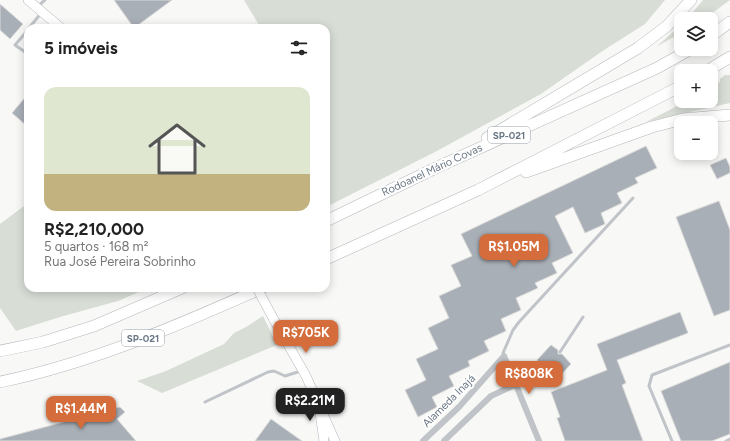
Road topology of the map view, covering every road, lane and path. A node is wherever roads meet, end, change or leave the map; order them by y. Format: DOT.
graph roads {
  1 [pos="28,0"];
  2 [pos="45,0"];
  3 [pos="691,0"];
  4 [pos="39,10"];
  5 [pos="730,22"];
  6 [pos="32,24"];
  7 [pos="53,24"];
  8 [pos="718,31"];
  9 [pos="24,35"];
  10 [pos="24,52"];
  11 [pos="678,56"];
  12 [pos="730,57"];
  13 [pos="718,64"];
  14 [pos="674,90"];
  15 [pos="730,115"];
  16 [pos="442,165"];
  17 [pos="478,190"];
  18 [pos="633,198"];
  19 [pos="330,219"];
  20 [pos="330,257"];
  21 [pos="173,292"];
  22 [pos="253,292"];
  23 [pos="259,292"];
  24 [pos="584,317"];
  25 [pos="730,345"];
  26 [pos="0,351"];
  27 [pos="560,352"];
  28 [pos="504,356"];
  29 [pos="303,370"];
  30 [pos="544,370"];
  31 [pos="0,382"];
  32 [pos="515,385"];
  33 [pos="318,400"];
  34 [pos="205,402"];
  35 [pos="730,439"];
  36 [pos="324,441"];
  37 [pos="335,441"];
  38 [pos="423,441"];
  39 [pos="444,441"];
  40 [pos="539,441"];
  41 [pos="672,441"];
  42 [pos="726,441"];
  1 -- 4 [label="street"];
  2 -- 4 [label="lane"];
  3 -- 16 [label="highway"];
  4 -- 6 [label="lane"];
  4 -- 7 [label="street"];
  5 -- 8 [label="highway"];
  9 -- 10 [label="lane"];
  11 -- 16 [label="highway, Rodoanel Mário Covas / SP-021"];
  12 -- 13 [label="highway"];
  14 -- 17 [label="highway"];
  15 -- 17 [label="highway"];
  16 -- 19 [label="highway, Rodoanel Mário Covas / SP-021"];
  17 -- 20 [label="highway"];
  18 -- 28 [label="lane"];
  21 -- 26 [label="highway, SP-021"];
  22 -- 31 [label="highway, SP-021"];
  23 -- 29 [label="street, bridge"];
  24 -- 27 [label="lane"];
  25 -- 41 [label="lane"];
  28 -- 32 [label="street"];
  28 -- 38 [label="street, Alameda Inajá"];
  29 -- 33 [label="street"];
  29 -- 34 [label="lane"];
  30 -- 32 [label="lane"];
  32 -- 39 [label="street"];
  32 -- 40 [label="street"];
  33 -- 36 [label="street"];
  33 -- 37 [label="street"];
  35 -- 42 [label="lane"];
}
